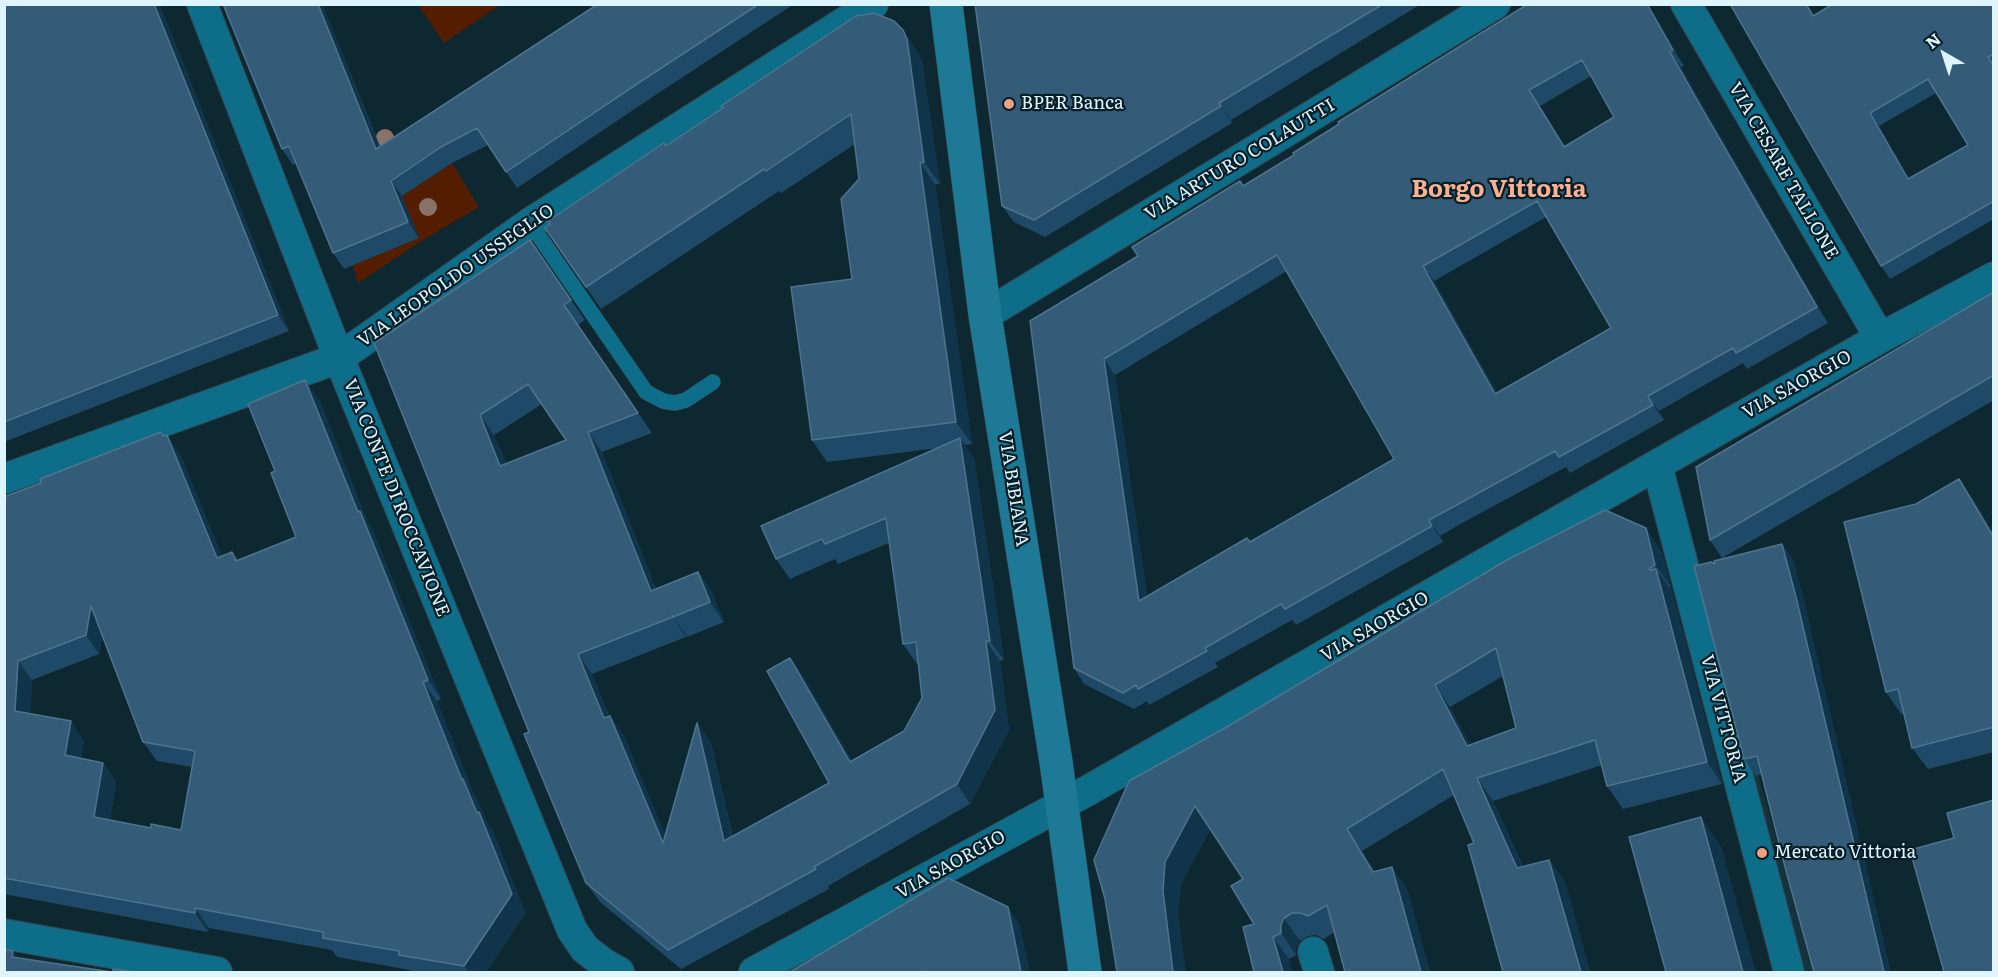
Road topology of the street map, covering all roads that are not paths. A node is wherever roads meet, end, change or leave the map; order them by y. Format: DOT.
graph roads {
  1 [pos="202,4"];
  2 [pos="873,4"];
  3 [pos="946,4"];
  4 [pos="1495,4"];
  5 [pos="1686,4"];
  6 [pos="530,223"];
  7 [pos="1994,277"];
  8 [pos="985,315"];
  9 [pos="1880,338"];
  10 [pos="339,358"];
  11 [pos="713,382"];
  12 [pos="1657,465"];
  13 [pos="4,479"];
  14 [pos="1062,806"];
  15 [pos="4,934"];
  16 [pos="217,972"];
  17 [pos="619,972"];
  18 [pos="754,972"];
  19 [pos="1085,972"];
  20 [pos="1789,972"];
  1 -- 10 [label="street, VIA CONTE DI ROCCAVIONE"];
  2 -- 6 [label="street, VIA LEOPOLDO USSEGLIO"];
  3 -- 8 [label="street, VIA BIBIANA"];
  4 -- 8 [label="street, VIA ARTURO COLAUTTI"];
  5 -- 9 [label="street, VIA CESARE TALLONE"];
  6 -- 10 [label="street, VIA LEOPOLDO USSEGLIO"];
  6 -- 11 [label="lane"];
  7 -- 9 [label="street, VIA SAORGIO"];
  8 -- 14 [label="street, VIA BIBIANA"];
  9 -- 12 [label="street, VIA SAORGIO"];
  10 -- 13 [label="street, VIA LEOPOLDO USSEGLIO"];
  10 -- 17 [label="street, VIA CONTE DI ROCCAVIONE"];
  12 -- 14 [label="street, VIA SAORGIO"];
  12 -- 20 [label="street, VIA VITTORIA"];
  14 -- 18 [label="street, VIA SAORGIO"];
  14 -- 19 [label="street, VIA BIBIANA"];
  15 -- 16 [label="street"];
}
